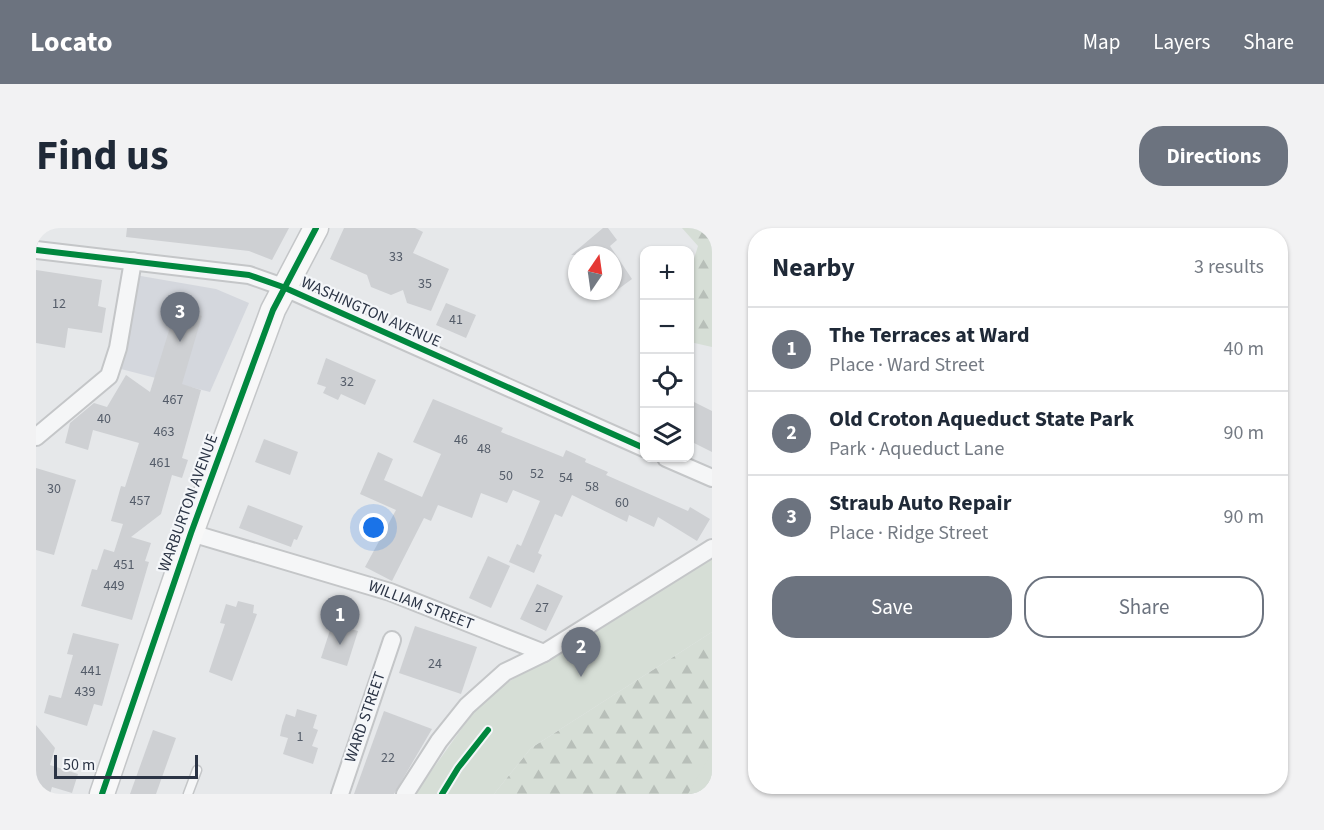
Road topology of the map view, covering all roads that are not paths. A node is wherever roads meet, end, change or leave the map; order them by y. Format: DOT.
graph roads {
  1 [pos="316,228"];
  2 [pos="36,250"];
  3 [pos="133,261"];
  4 [pos="283,287"];
  5 [pos="36,437"];
  6 [pos="640,446"];
  7 [pos="675,462"];
  8 [pos="712,478"];
  9 [pos="191,533"];
  10 [pos="712,548"];
  11 [pos="392,640"];
  12 [pos="544,653"];
  13 [pos="197,770"];
  14 [pos="102,794"];
  15 [pos="188,794"];
  16 [pos="340,794"];
  17 [pos="405,794"];
  1 -- 4 [label="street, WARBURTON AVENUE"];
  2 -- 3 [label="street, WASHINGTON AVENUE"];
  3 -- 4 [label="street, WASHINGTON AVENUE"];
  3 -- 5 [label="street"];
  4 -- 6 [label="street, WASHINGTON AVENUE"];
  4 -- 9 [label="street, WARBURTON AVENUE"];
  7 -- 8 [label="street"];
  9 -- 12 [label="street, WILLIAM STREET"];
  9 -- 14 [label="street, WARBURTON AVENUE"];
  10 -- 12 [label="street"];
  11 -- 16 [label="street, WARD STREET"];
  12 -- 17 [label="street"];
  13 -- 15 [label="lane"];
}
